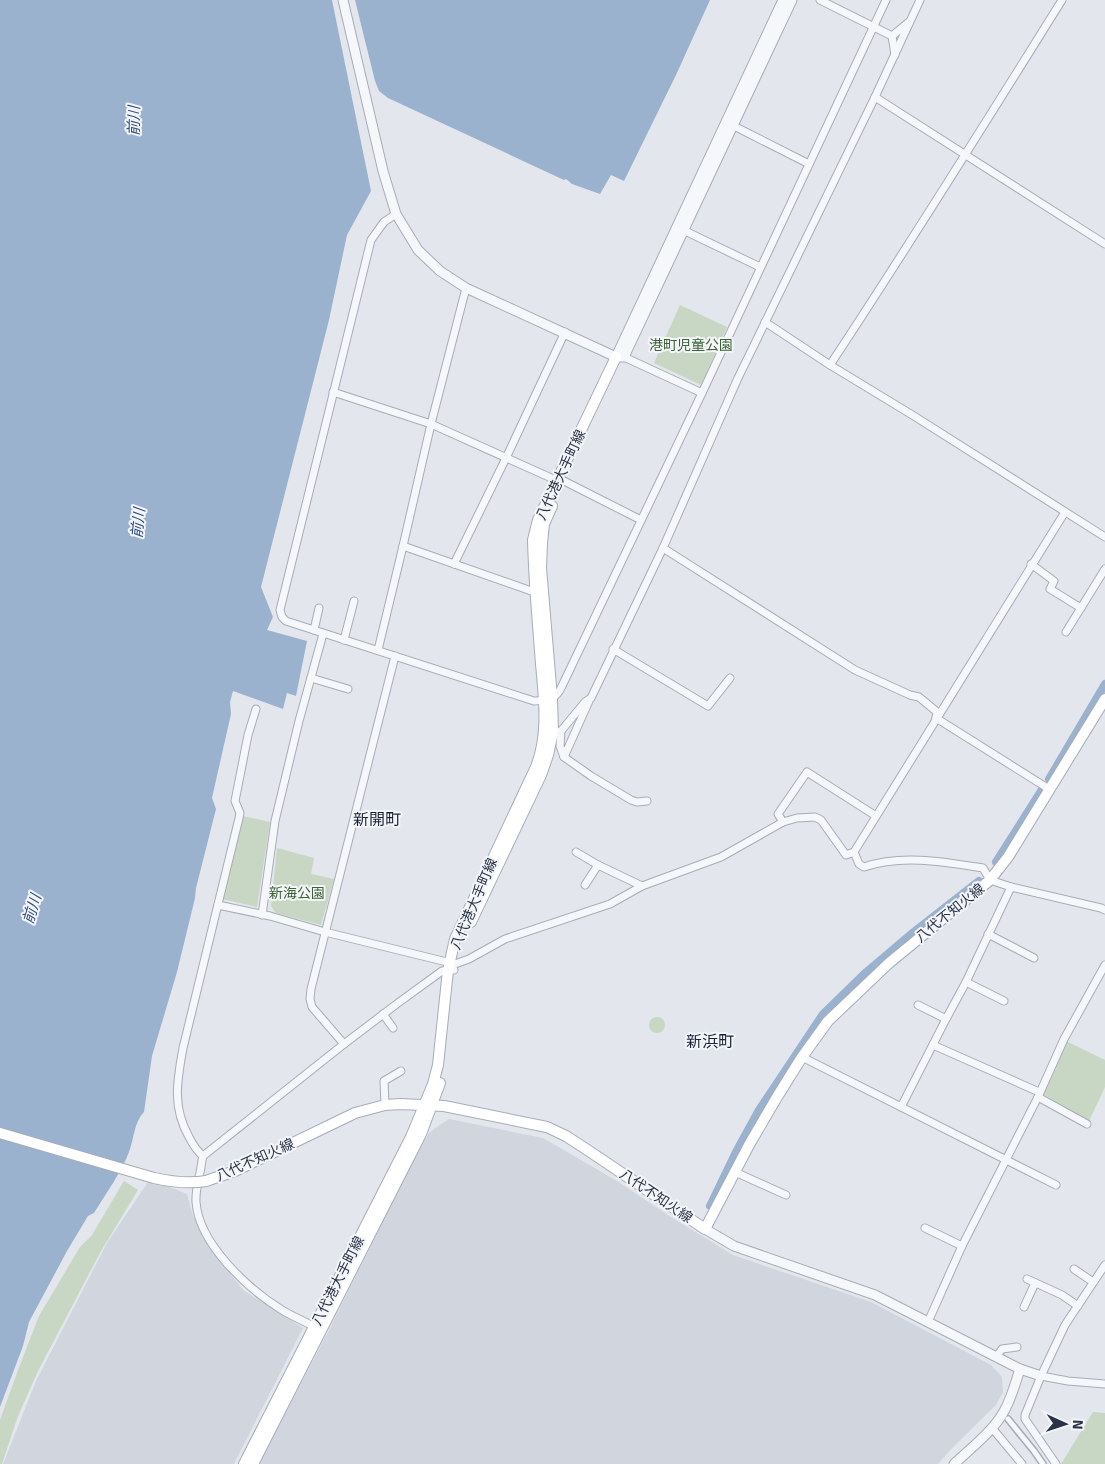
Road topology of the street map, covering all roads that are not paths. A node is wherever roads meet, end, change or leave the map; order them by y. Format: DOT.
graph roads {
  1 [pos="343,0"];
  2 [pos="783,0"];
  3 [pos="792,0"];
  4 [pos="820,0"];
  5 [pos="886,0"];
  6 [pos="920,0"];
  7 [pos="1062,0"];
  8 [pos="910,22"];
  9 [pos="874,26"];
  10 [pos="892,36"];
  11 [pos="895,54"];
  12 [pos="875,97"];
  13 [pos="732,125"];
  14 [pos="966,155"];
  15 [pos="809,164"];
  16 [pos="396,214"];
  17 [pos="683,230"];
  18 [pos="1105,244"];
  19 [pos="760,267"];
  20 [pos="466,288"];
  21 [pos="765,322"];
  22 [pos="565,332"];
  23 [pos="620,357"];
  24 [pos="830,364"];
  25 [pos="333,392"];
  26 [pos="702,393"];
  27 [pos="431,424"];
  28 [pos="506,458"];
  29 [pos="561,481"];
  30 [pos="1064,512"];
  31 [pos="641,520"];
  32 [pos="1105,537"];
  33 [pos="403,546"];
  34 [pos="663,548"];
  35 [pos="454,564"];
  36 [pos="1031,564"];
  37 [pos="1105,569"];
  38 [pos="540,594"];
  39 [pos="354,601"];
  40 [pos="319,608"];
  41 [pos="1081,608"];
  42 [pos="314,630"];
  43 [pos="1066,632"];
  44 [pos="324,634"];
  45 [pos="344,640"];
  46 [pos="613,649"];
  47 [pos="378,650"];
  48 [pos="395,656"];
  49 [pos="311,678"];
  50 [pos="730,678"];
  51 [pos="348,690"];
  52 [pos="590,698"];
  53 [pos="548,699"];
  54 [pos="1105,699"];
  55 [pos="256,709"];
  56 [pos="936,718"];
  57 [pos="557,732"];
  58 [pos="564,757"];
  59 [pos="1049,789"];
  60 [pos="648,801"];
  61 [pos="876,816"];
  62 [pos="783,822"];
  63 [pos="576,852"];
  64 [pos="854,852"];
  65 [pos="598,865"];
  66 [pos="990,880"];
  67 [pos="585,885"];
  68 [pos="642,886"];
  69 [pos="1011,887"];
  70 [pos="218,904"];
  71 [pos="1105,910"];
  72 [pos="262,915"];
  73 [pos="325,932"];
  74 [pos="988,934"];
  75 [pos="1034,958"];
  76 [pos="452,967"];
  77 [pos="1105,967"];
  78 [pos="966,982"];
  79 [pos="1004,1001"];
  80 [pos="918,1005"];
  81 [pos="383,1014"];
  82 [pos="946,1019"];
  83 [pos="393,1028"];
  84 [pos="344,1044"];
  85 [pos="933,1045"];
  86 [pos="802,1057"];
  87 [pos="401,1071"];
  88 [pos="1038,1095"];
  89 [pos="385,1105"];
  90 [pos="429,1105"];
  91 [pos="900,1107"];
  92 [pos="1087,1124"];
  93 [pos="0,1133"];
  94 [pos="203,1156"];
  95 [pos="1005,1160"];
  96 [pos="735,1172"];
  97 [pos="1056,1185"];
  98 [pos="786,1195"];
  99 [pos="926,1228"];
  100 [pos="705,1229"];
  101 [pos="962,1246"];
  102 [pos="1074,1269"];
  103 [pos="1104,1270"];
  104 [pos="1027,1279"];
  105 [pos="1093,1282"];
  106 [pos="1036,1283"];
  107 [pos="1078,1306"];
  108 [pos="1024,1307"];
  109 [pos="928,1322"];
  110 [pos="317,1329"];
  111 [pos="1017,1347"];
  112 [pos="996,1357"];
  113 [pos="1020,1369"];
  114 [pos="1041,1376"];
  115 [pos="1105,1384"];
  116 [pos="1008,1419"];
  117 [pos="992,1428"];
  118 [pos="244,1464"];
  119 [pos="253,1464"];
  120 [pos="954,1464"];
  121 [pos="1022,1464"];
  122 [pos="1043,1464"];
  123 [pos="1056,1464"];
  1 -- 16 [label="street"];
  2 -- 23 [label="street"];
  3 -- 13 [label="street"];
  4 -- 9 [label="street"];
  5 -- 9 [label="street"];
  6 -- 8 [label="street"];
  7 -- 14 [label="street"];
  8 -- 10 [label="street"];
  8 -- 11 [label="street"];
  9 -- 10 [label="street"];
  9 -- 15 [label="street"];
  10 -- 11 [label="street"];
  11 -- 12 [label="street"];
  12 -- 14 [label="street"];
  12 -- 21 [label="street"];
  13 -- 15 [label="street"];
  13 -- 17 [label="street"];
  14 -- 18 [label="street"];
  14 -- 24 [label="street"];
  15 -- 19 [label="street"];
  16 -- 20 [label="street"];
  16 -- 25 [label="street"];
  17 -- 19 [label="street"];
  17 -- 23 [label="street"];
  19 -- 26 [label="street"];
  20 -- 22 [label="street"];
  20 -- 27 [label="street"];
  21 -- 24 [label="street"];
  21 -- 34 [label="street"];
  22 -- 23 [label="street"];
  22 -- 28 [label="street"];
  23 -- 26 [label="street"];
  23 -- 29 [label="main road, 八代港大手町線"];
  24 -- 30 [label="street"];
  25 -- 27 [label="street"];
  25 -- 42 [label="street"];
  26 -- 31 [label="street"];
  27 -- 28 [label="street"];
  27 -- 33 [label="street"];
  28 -- 29 [label="street"];
  28 -- 35 [label="street"];
  29 -- 31 [label="street"];
  29 -- 38 [label="main road, 八代港大手町線"];
  30 -- 32 [label="street"];
  30 -- 36 [label="street"];
  31 -- 53 [label="street"];
  33 -- 35 [label="street"];
  33 -- 47 [label="street"];
  34 -- 46 [label="street"];
  34 -- 56 [label="street"];
  35 -- 38 [label="street"];
  36 -- 41 [label="street"];
  36 -- 56 [label="street"];
  37 -- 41 [label="street"];
  38 -- 53 [label="main road, 八代港大手町線"];
  39 -- 45 [label="street"];
  40 -- 42 [label="street"];
  41 -- 43 [label="street"];
  42 -- 44 [label="street"];
  44 -- 45 [label="street"];
  44 -- 49 [label="street"];
  45 -- 47 [label="street"];
  46 -- 50 [label="street"];
  46 -- 52 [label="street"];
  47 -- 48 [label="street"];
  48 -- 53 [label="street"];
  48 -- 73 [label="street"];
  49 -- 51 [label="street"];
  49 -- 72 [label="street"];
  52 -- 57 [label="street"];
  52 -- 58 [label="street"];
  53 -- 57 [label="main road, 八代港大手町線"];
  53 -- 76 [label="main road, 八代港大手町線"];
  54 -- 59 [label="main road, 八代不知火線"];
  55 -- 70 [label="street"];
  56 -- 59 [label="street"];
  56 -- 61 [label="street"];
  57 -- 58 [label="street"];
  57 -- 76 [label="main road, 八代港大手町線"];
  58 -- 60 [label="street"];
  59 -- 66 [label="main road, 八代不知火線"];
  61 -- 62 [label="street"];
  61 -- 64 [label="street"];
  62 -- 64 [label="street"];
  62 -- 68 [label="street"];
  63 -- 65 [label="street"];
  64 -- 66 [label="street"];
  65 -- 67 [label="street"];
  65 -- 68 [label="street"];
  66 -- 69 [label="street"];
  66 -- 86 [label="main road, 八代不知火線"];
  68 -- 76 [label="street"];
  69 -- 71 [label="street"];
  69 -- 74 [label="street"];
  70 -- 72 [label="street"];
  70 -- 94 [label="street"];
  72 -- 73 [label="street"];
  73 -- 76 [label="street"];
  73 -- 84 [label="street"];
  74 -- 75 [label="street"];
  74 -- 78 [label="street"];
  76 -- 81 [label="street"];
  76 -- 90 [label="main road, 八代港大手町線"];
  77 -- 88 [label="street"];
  78 -- 79 [label="street"];
  78 -- 82 [label="street"];
  80 -- 82 [label="street"];
  81 -- 83 [label="street"];
  81 -- 84 [label="street"];
  82 -- 85 [label="street"];
  84 -- 94 [label="street"];
  85 -- 88 [label="street"];
  85 -- 91 [label="street"];
  86 -- 91 [label="street"];
  86 -- 96 [label="main road, 八代不知火線"];
  87 -- 89 [label="street"];
  88 -- 92 [label="street"];
  88 -- 95 [label="street"];
  89 -- 90 [label="main road, 八代不知火線"];
  89 -- 93 [label="main road, 八代不知火線, bridge"];
  90 -- 100 [label="main road, 八代不知火線"];
  90 -- 110 [label="main road, 八代港大手町線"];
  91 -- 95 [label="street"];
  94 -- 110 [label="street"];
  95 -- 97 [label="street"];
  95 -- 101 [label="street"];
  96 -- 98 [label="street"];
  96 -- 100 [label="main road, 八代不知火線"];
  99 -- 101 [label="street"];
  100 -- 109 [label="street"];
  101 -- 109 [label="street"];
  102 -- 105 [label="street"];
  103 -- 105 [label="street"];
  104 -- 106 [label="street"];
  105 -- 107 [label="street"];
  106 -- 107 [label="street"];
  106 -- 108 [label="street"];
  107 -- 114 [label="street"];
  109 -- 112 [label="street"];
  110 -- 118 [label="main road, 八代港大手町線"];
  110 -- 119 [label="main road, 八代港大手町線"];
  111 -- 112 [label="street"];
  112 -- 113 [label="street"];
  113 -- 114 [label="street"];
  113 -- 117 [label="street"];
  114 -- 115 [label="street"];
  114 -- 123 [label="street"];
  116 -- 122 [label="street"];
  117 -- 120 [label="street"];
  117 -- 121 [label="street"];
}
